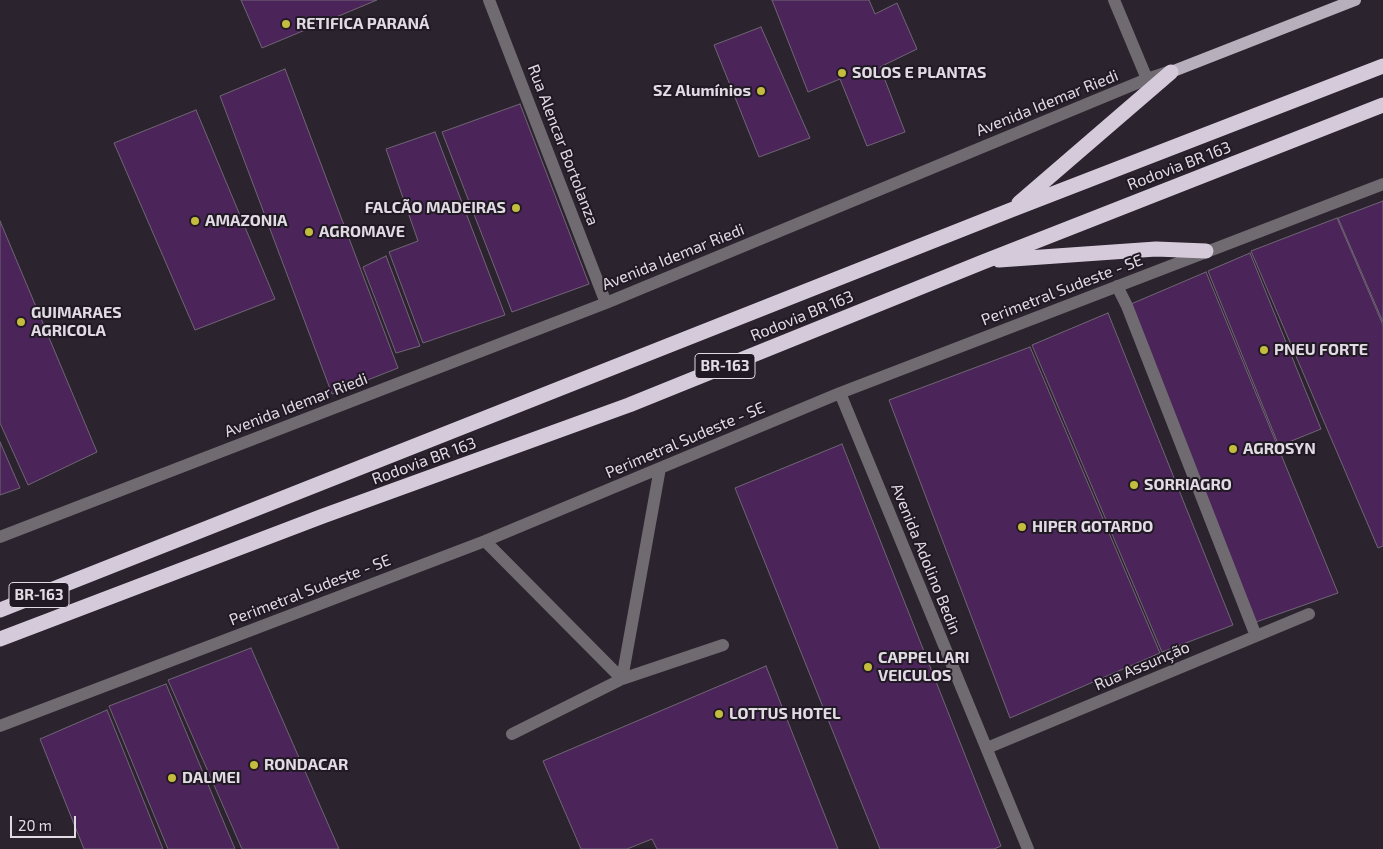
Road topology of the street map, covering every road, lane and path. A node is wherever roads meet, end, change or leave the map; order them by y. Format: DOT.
graph roads {
  1 [pos="489,0"];
  2 [pos="1114,0"];
  3 [pos="1355,0"];
  4 [pos="1383,66"];
  5 [pos="1171,72"];
  6 [pos="1147,79"];
  7 [pos="1383,105"];
  8 [pos="1383,184"];
  9 [pos="1011,210"];
  10 [pos="1206,251"];
  11 [pos="983,262"];
  12 [pos="1117,286"];
  13 [pos="606,303"];
  14 [pos="840,393"];
  15 [pos="660,468"];
  16 [pos="0,537"];
  17 [pos="485,541"];
  18 [pos="0,610"];
  19 [pos="1309,614"];
  20 [pos="1256,636"];
  21 [pos="0,640"];
  22 [pos="723,645"];
  23 [pos="622,679"];
  24 [pos="0,726"];
  25 [pos="512,734"];
  26 [pos="986,748"];
  27 [pos="1028,849"];
  1 -- 13 [label="street, Rua Alencar Bortolanza"];
  2 -- 6 [label="street"];
  3 -- 5 [label="main road, Avenida Idemar Riedi"];
  4 -- 9 [label="highway, Rodovia BR 163 / BR-163"];
  5 -- 6 [label="street, Avenida Idemar Riedi"];
  5 -- 9 [label="highway"];
  6 -- 13 [label="street, Avenida Idemar Riedi"];
  7 -- 11 [label="highway, Rodovia BR 163 / BR-163"];
  8 -- 10 [label="street, Perimetral Sudeste - SE"];
  9 -- 18 [label="highway, Rodovia BR 163 / BR-163"];
  10 -- 11 [label="highway"];
  10 -- 12 [label="street, Perimetral Sudeste - SE"];
  11 -- 21 [label="highway, Rodovia BR 163 / BR-163"];
  12 -- 14 [label="street, Perimetral Sudeste - SE"];
  12 -- 20 [label="street"];
  13 -- 16 [label="street, Avenida Idemar Riedi"];
  14 -- 15 [label="street, Perimetral Sudeste - SE"];
  14 -- 26 [label="street, Avenida Adolino Bedin"];
  15 -- 17 [label="street, Perimetral Sudeste - SE"];
  15 -- 23 [label="street"];
  17 -- 23 [label="street"];
  17 -- 24 [label="street, Perimetral Sudeste - SE"];
  19 -- 20 [label="street, Rua Assunção"];
  20 -- 26 [label="street, Rua Assunção"];
  22 -- 23 [label="street"];
  23 -- 25 [label="street"];
  26 -- 27 [label="street, Avenida Adolino Bedin"];
}
